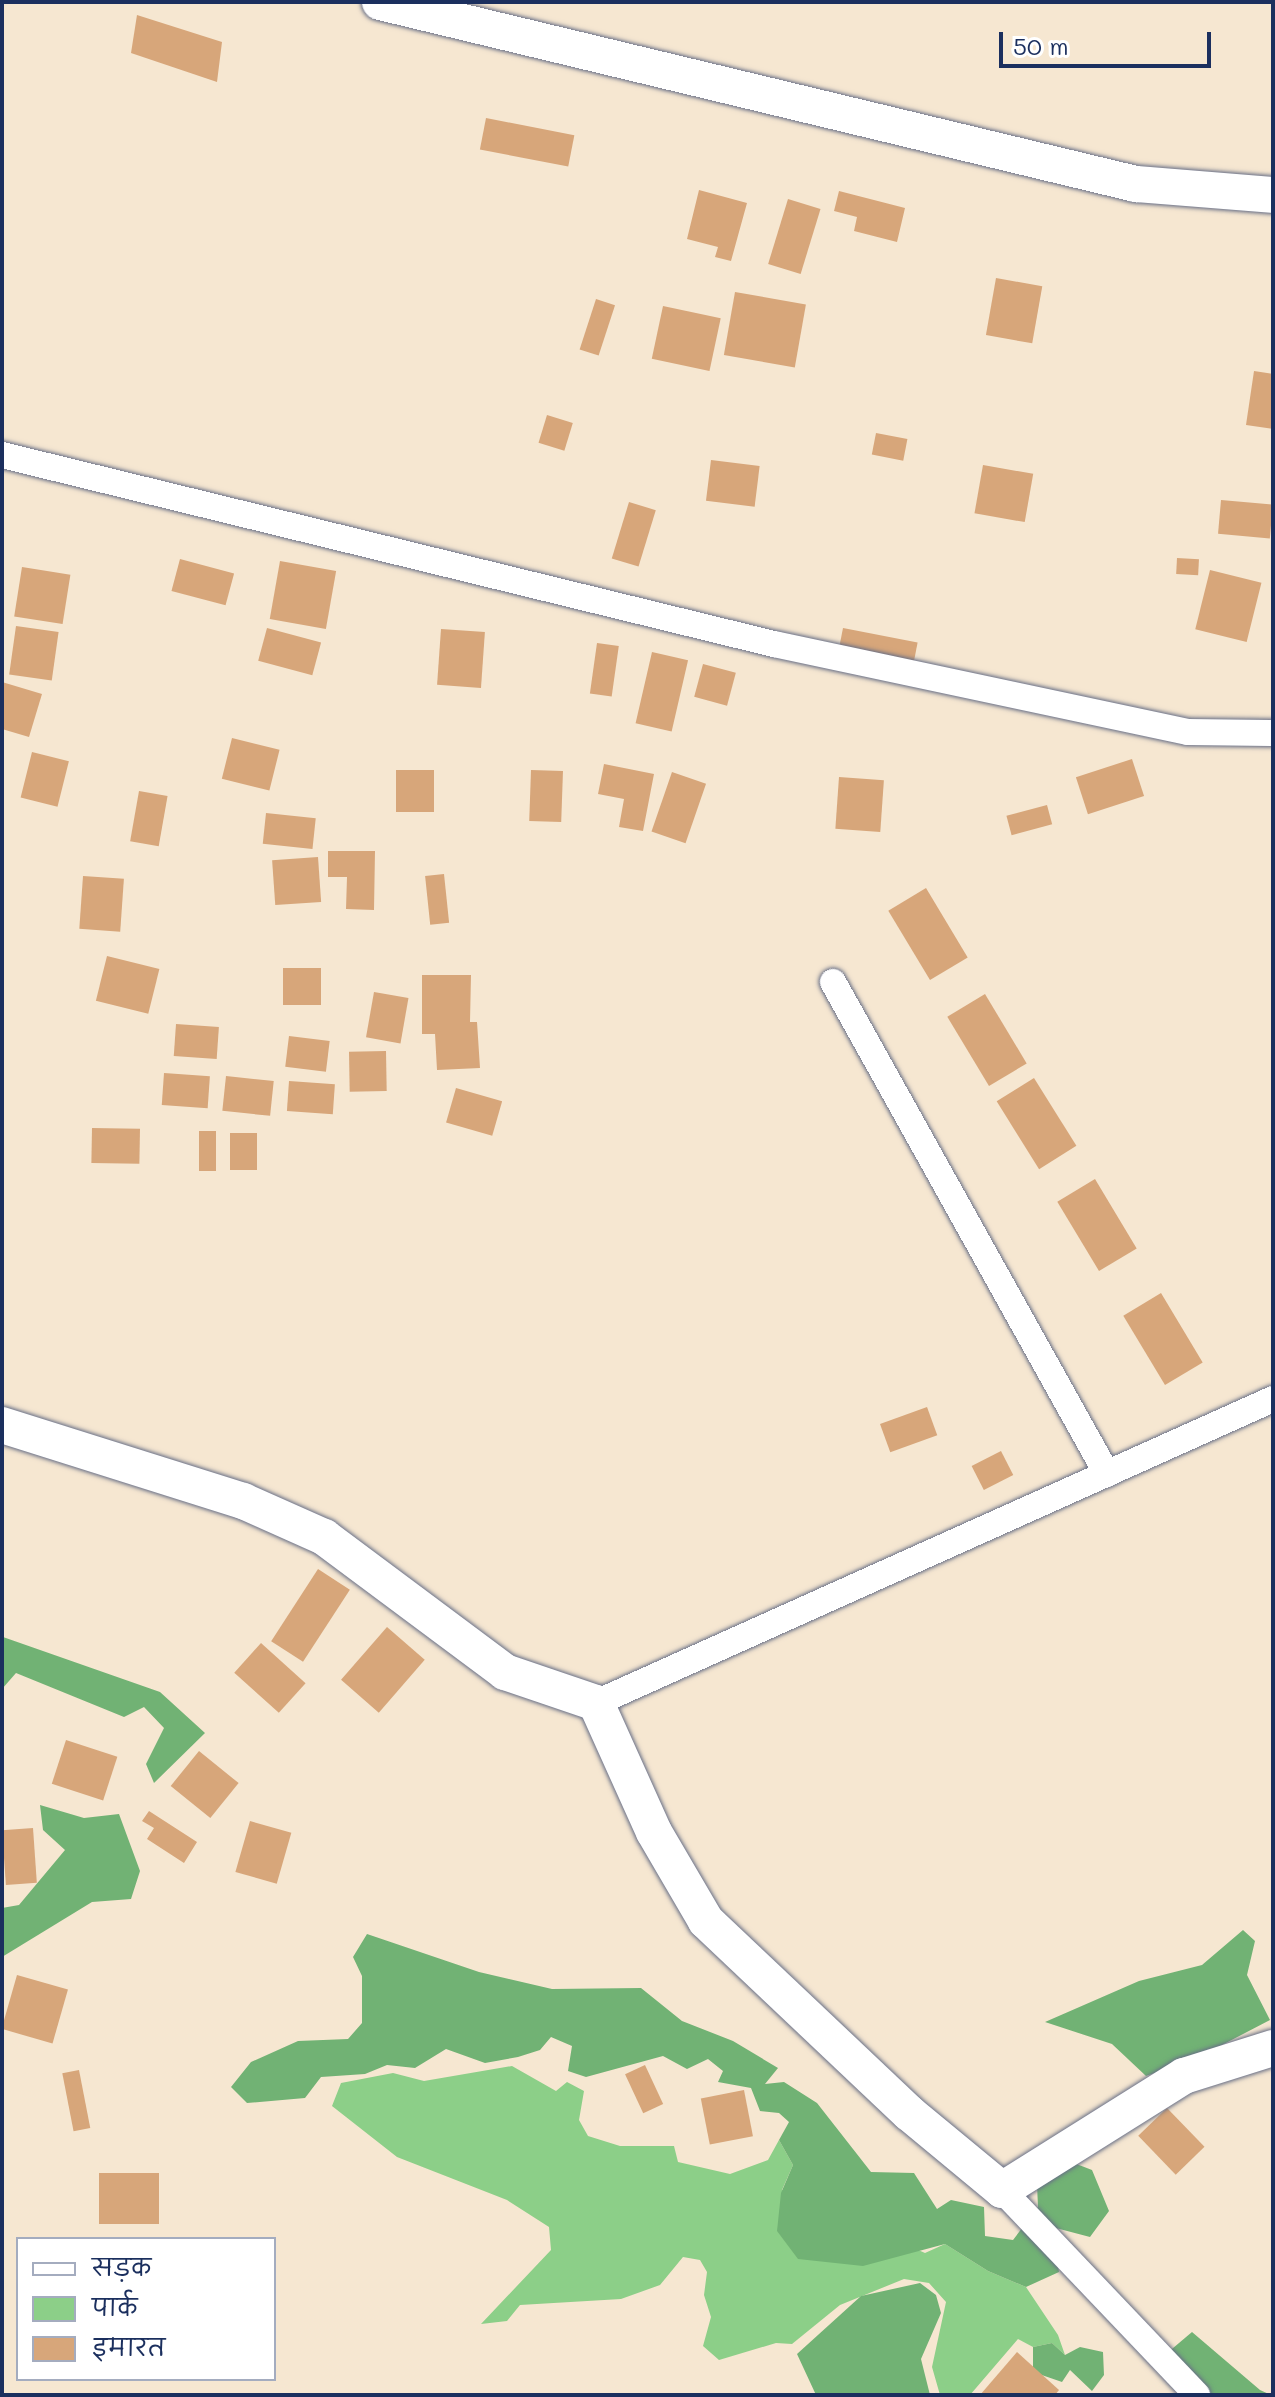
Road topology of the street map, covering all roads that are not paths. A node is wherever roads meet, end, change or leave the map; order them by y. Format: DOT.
graph roads {
  1 [pos="380,2"];
  2 [pos="1273,195"];
  3 [pos="2,455"];
  4 [pos="1273,733"];
  5 [pos="833,982"];
  6 [pos="1273,1399"];
  7 [pos="2,1425"];
  8 [pos="1107,1474"];
  9 [pos="596,1703"];
  10 [pos="1273,2048"];
  11 [pos="1002,2190"];
  12 [pos="1197,2395"];
  1 -- 2 [label="street"];
  3 -- 4 [label="street"];
  5 -- 8 [label="street"];
  6 -- 8 [label="street"];
  7 -- 9 [label="street"];
  8 -- 9 [label="street"];
  9 -- 11 [label="street"];
  10 -- 11 [label="street"];
  11 -- 12 [label="street"];
}
